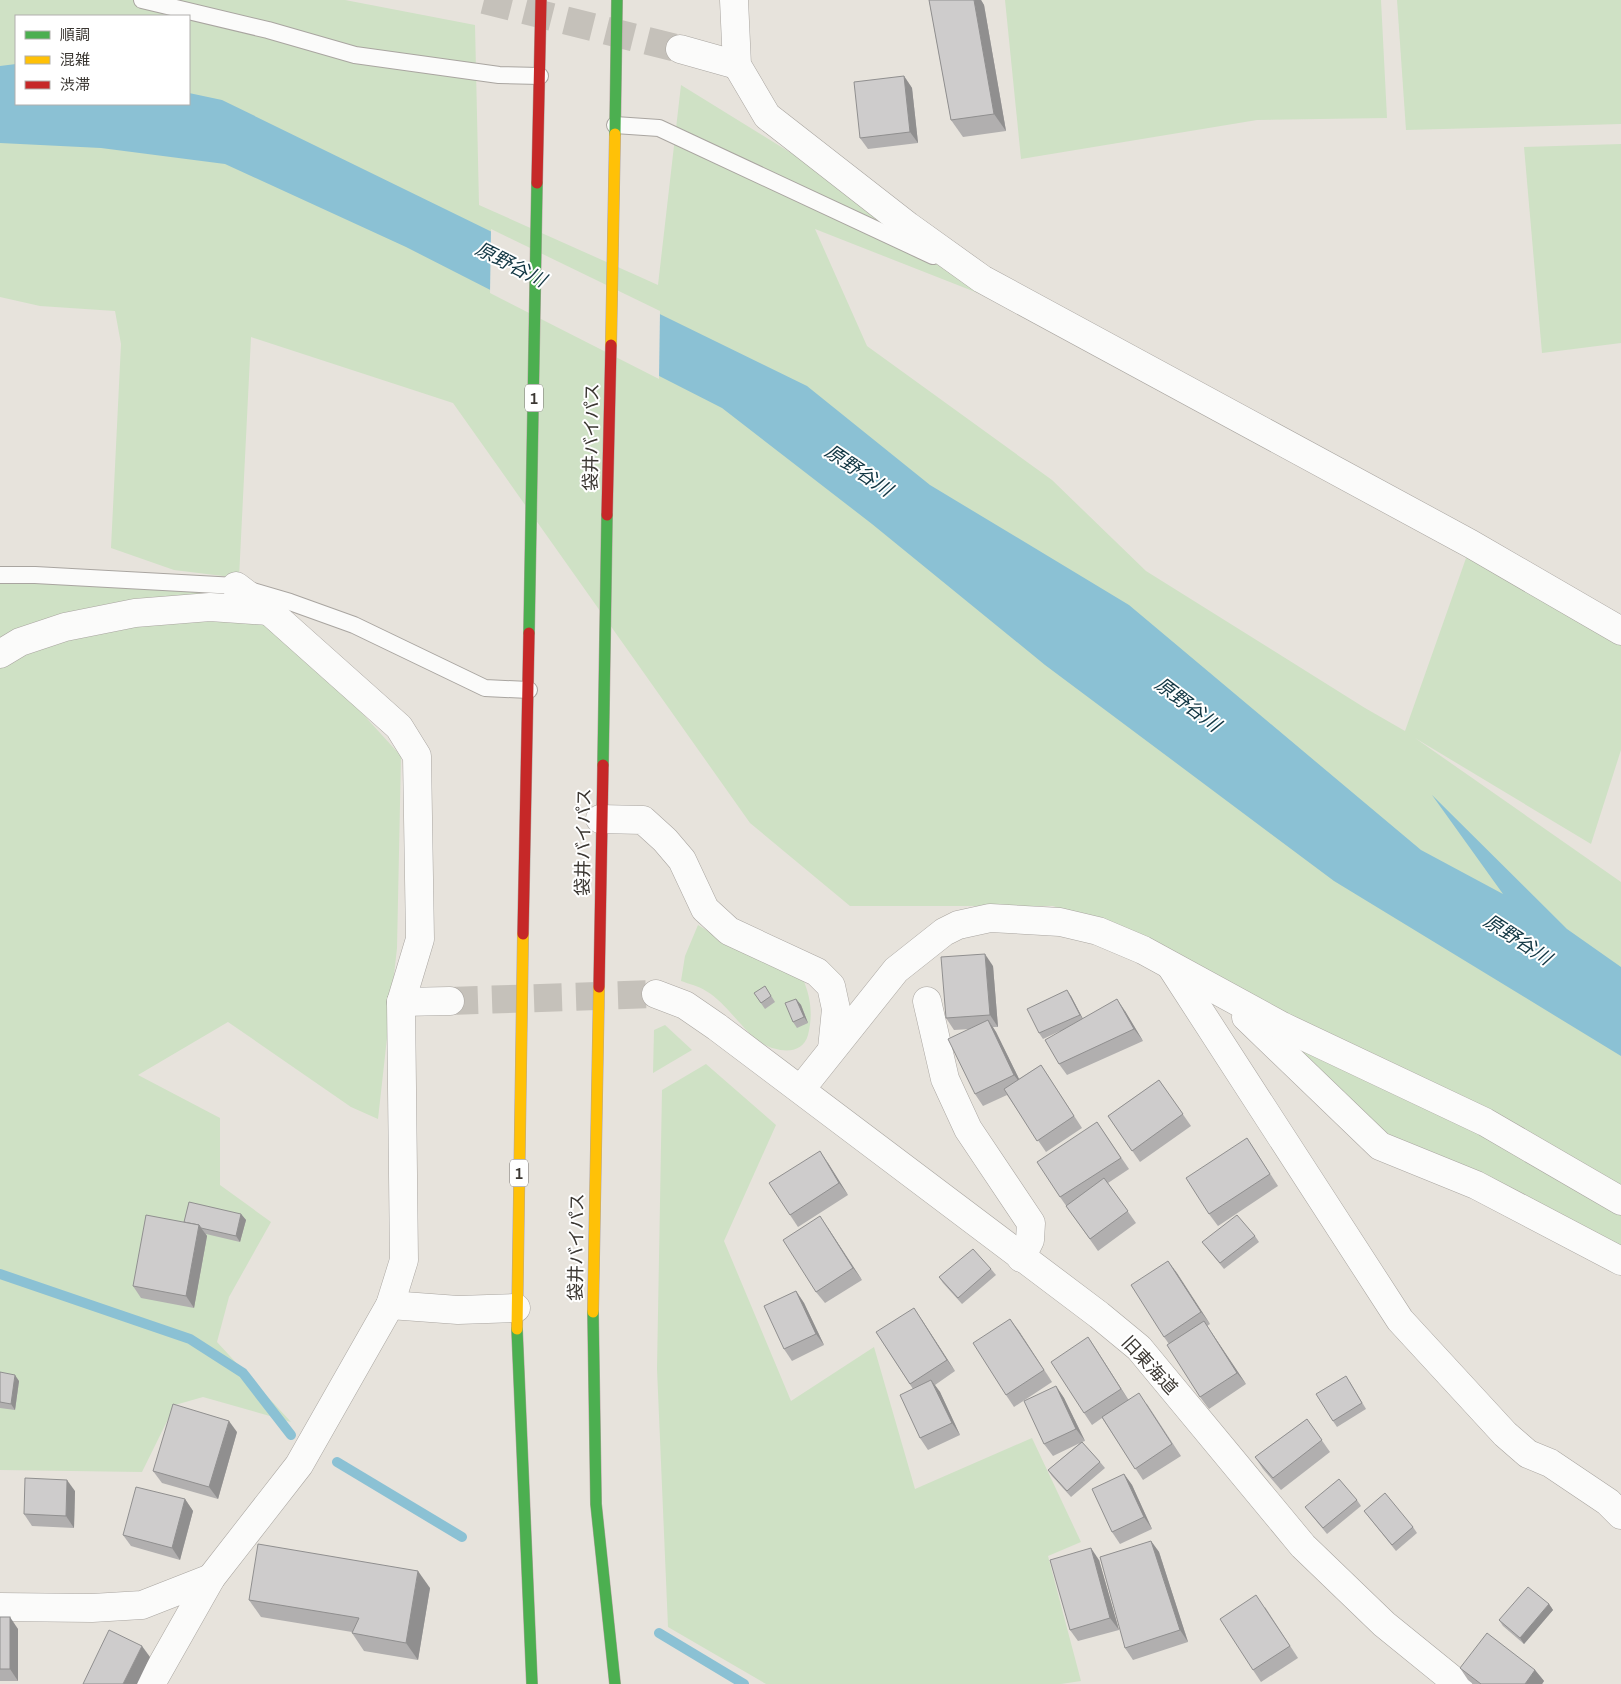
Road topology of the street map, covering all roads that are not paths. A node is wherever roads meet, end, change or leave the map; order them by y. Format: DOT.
graph roads {
  1 [pos="142,0"];
  2 [pos="541,0"];
  3 [pos="617,0"];
  4 [pos="734,0"];
  5 [pos="680,49"];
  6 [pos="738,65"];
  7 [pos="540,76"];
  8 [pos="614,125"];
  9 [pos="982,279"];
  10 [pos="0,575"];
  11 [pos="236,586"];
  12 [pos="269,611"];
  13 [pos="1621,631"];
  14 [pos="0,654"];
  15 [pos="529,690"];
  16 [pos="600,819"];
  17 [pos="1170,965"];
  18 [pos="1220,992"];
  19 [pos="656,994"];
  20 [pos="450,1001"];
  21 [pos="927,1001"];
  22 [pos="401,1002"];
  23 [pos="832,1049"];
  24 [pos="801,1089"];
  25 [pos="1621,1201"];
  26 [pos="1021,1258"];
  27 [pos="1621,1260"];
  28 [pos="390,1304"];
  29 [pos="516,1308"];
  30 [pos="1621,1515"];
  31 [pos="211,1578"];
  32 [pos="0,1607"];
  33 [pos="151,1684"];
  34 [pos="532,1684"];
  35 [pos="615,1684"];
  36 [pos="1458,1684"];
  1 -- 7 [label="lane"];
  2 -- 7 [label="highway, 1"];
  3 -- 8 [label="highway, 袋井バイパス"];
  4 -- 6 [label="street"];
  5 -- 6 [label="street"];
  6 -- 9 [label="street"];
  7 -- 15 [label="highway, 1"];
  8 -- 9 [label="lane"];
  8 -- 16 [label="highway, 袋井バイパス"];
  9 -- 13 [label="street"];
  10 -- 11 [label="lane"];
  11 -- 12 [label="street"];
  11 -- 15 [label="lane"];
  12 -- 14 [label="street"];
  12 -- 22 [label="street"];
  15 -- 29 [label="highway, 1"];
  16 -- 23 [label="street"];
  16 -- 35 [label="highway, 袋井バイパス"];
  17 -- 18 [label="street"];
  17 -- 23 [label="street"];
  17 -- 30 [label="street"];
  18 -- 25 [label="street"];
  18 -- 27 [label="street"];
  19 -- 24 [label="street, 旧東海道"];
  20 -- 22 [label="street"];
  21 -- 26 [label="street"];
  22 -- 28 [label="street"];
  23 -- 24 [label="street"];
  24 -- 26 [label="street, 旧東海道"];
  26 -- 36 [label="street, 旧東海道"];
  28 -- 29 [label="street"];
  28 -- 31 [label="street"];
  29 -- 34 [label="highway, 1"];
  31 -- 32 [label="street"];
  31 -- 33 [label="street"];
}
